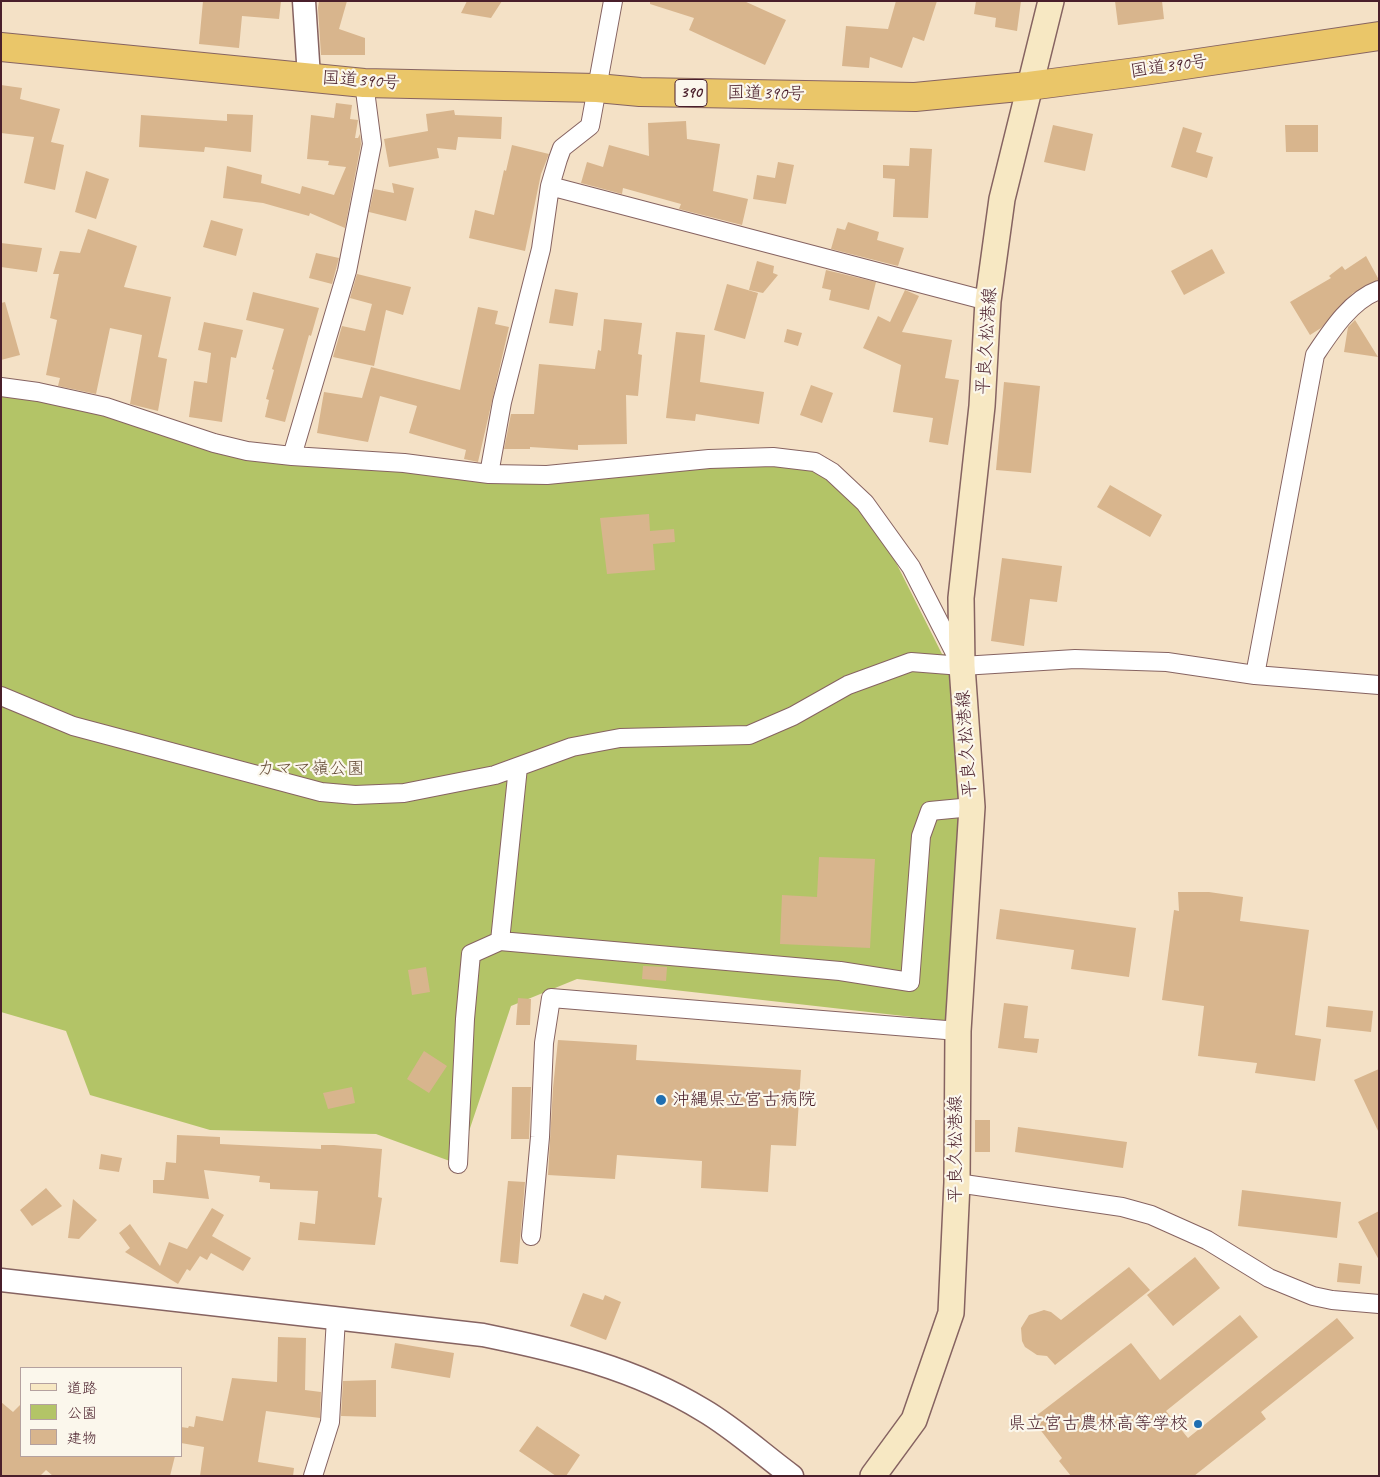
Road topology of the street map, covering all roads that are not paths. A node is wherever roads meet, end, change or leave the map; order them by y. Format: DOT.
graph roads {
  1 [pos="304,1"];
  2 [pos="613,1"];
  3 [pos="1052,1"];
  4 [pos="1379,36"];
  5 [pos="1,46"];
  6 [pos="309,77"];
  7 [pos="364,83"];
  8 [pos="1029,86"];
  9 [pos="596,88"];
  10 [pos="550,186"];
  11 [pos="1379,290"];
  12 [pos="988,301"];
  13 [pos="1,387"];
  14 [pos="292,456"];
  15 [pos="489,474"];
  16 [pos="962,666"];
  17 [pos="1255,675"];
  18 [pos="1379,685"];
  19 [pos="1,696"];
  20 [pos="518,767"];
  21 [pos="972,807"];
  22 [pos="500,941"];
  23 [pos="958,1031"];
  24 [pos="458,1164"];
  25 [pos="957,1183"];
  26 [pos="531,1236"];
  27 [pos="1,1280"];
  28 [pos="1379,1304"];
  29 [pos="336,1318"];
  30 [pos="313,1476"];
  31 [pos="792,1476"];
  32 [pos="873,1476"];
  1 -- 6 [label="street"];
  2 -- 9 [label="street"];
  3 -- 8 [label="main road, 平良久松港線"];
  4 -- 8 [label="highway, 国道390号 / 390"];
  5 -- 6 [label="highway, 国道390号 / 390"];
  6 -- 7 [label="highway, 国道390号 / 390"];
  7 -- 9 [label="highway, 国道390号 / 390"];
  7 -- 14 [label="street"];
  8 -- 9 [label="highway, 国道390号 / 390"];
  8 -- 12 [label="main road, 平良久松港線"];
  9 -- 10 [label="street"];
  10 -- 12 [label="street"];
  10 -- 15 [label="street"];
  11 -- 17 [label="street"];
  12 -- 16 [label="main road, 平良久松港線"];
  13 -- 14 [label="street"];
  14 -- 15 [label="street"];
  15 -- 16 [label="street"];
  16 -- 17 [label="street"];
  16 -- 20 [label="street"];
  16 -- 21 [label="main road, 平良久松港線"];
  17 -- 18 [label="street"];
  19 -- 20 [label="street"];
  20 -- 22 [label="street"];
  21 -- 22 [label="street"];
  21 -- 23 [label="main road, 平良久松港線"];
  22 -- 24 [label="street"];
  23 -- 25 [label="main road, 平良久松港線"];
  23 -- 26 [label="street"];
  25 -- 28 [label="street"];
  25 -- 32 [label="main road, 平良久松港線"];
  27 -- 29 [label="street"];
  29 -- 30 [label="street"];
  29 -- 31 [label="street"];
}
